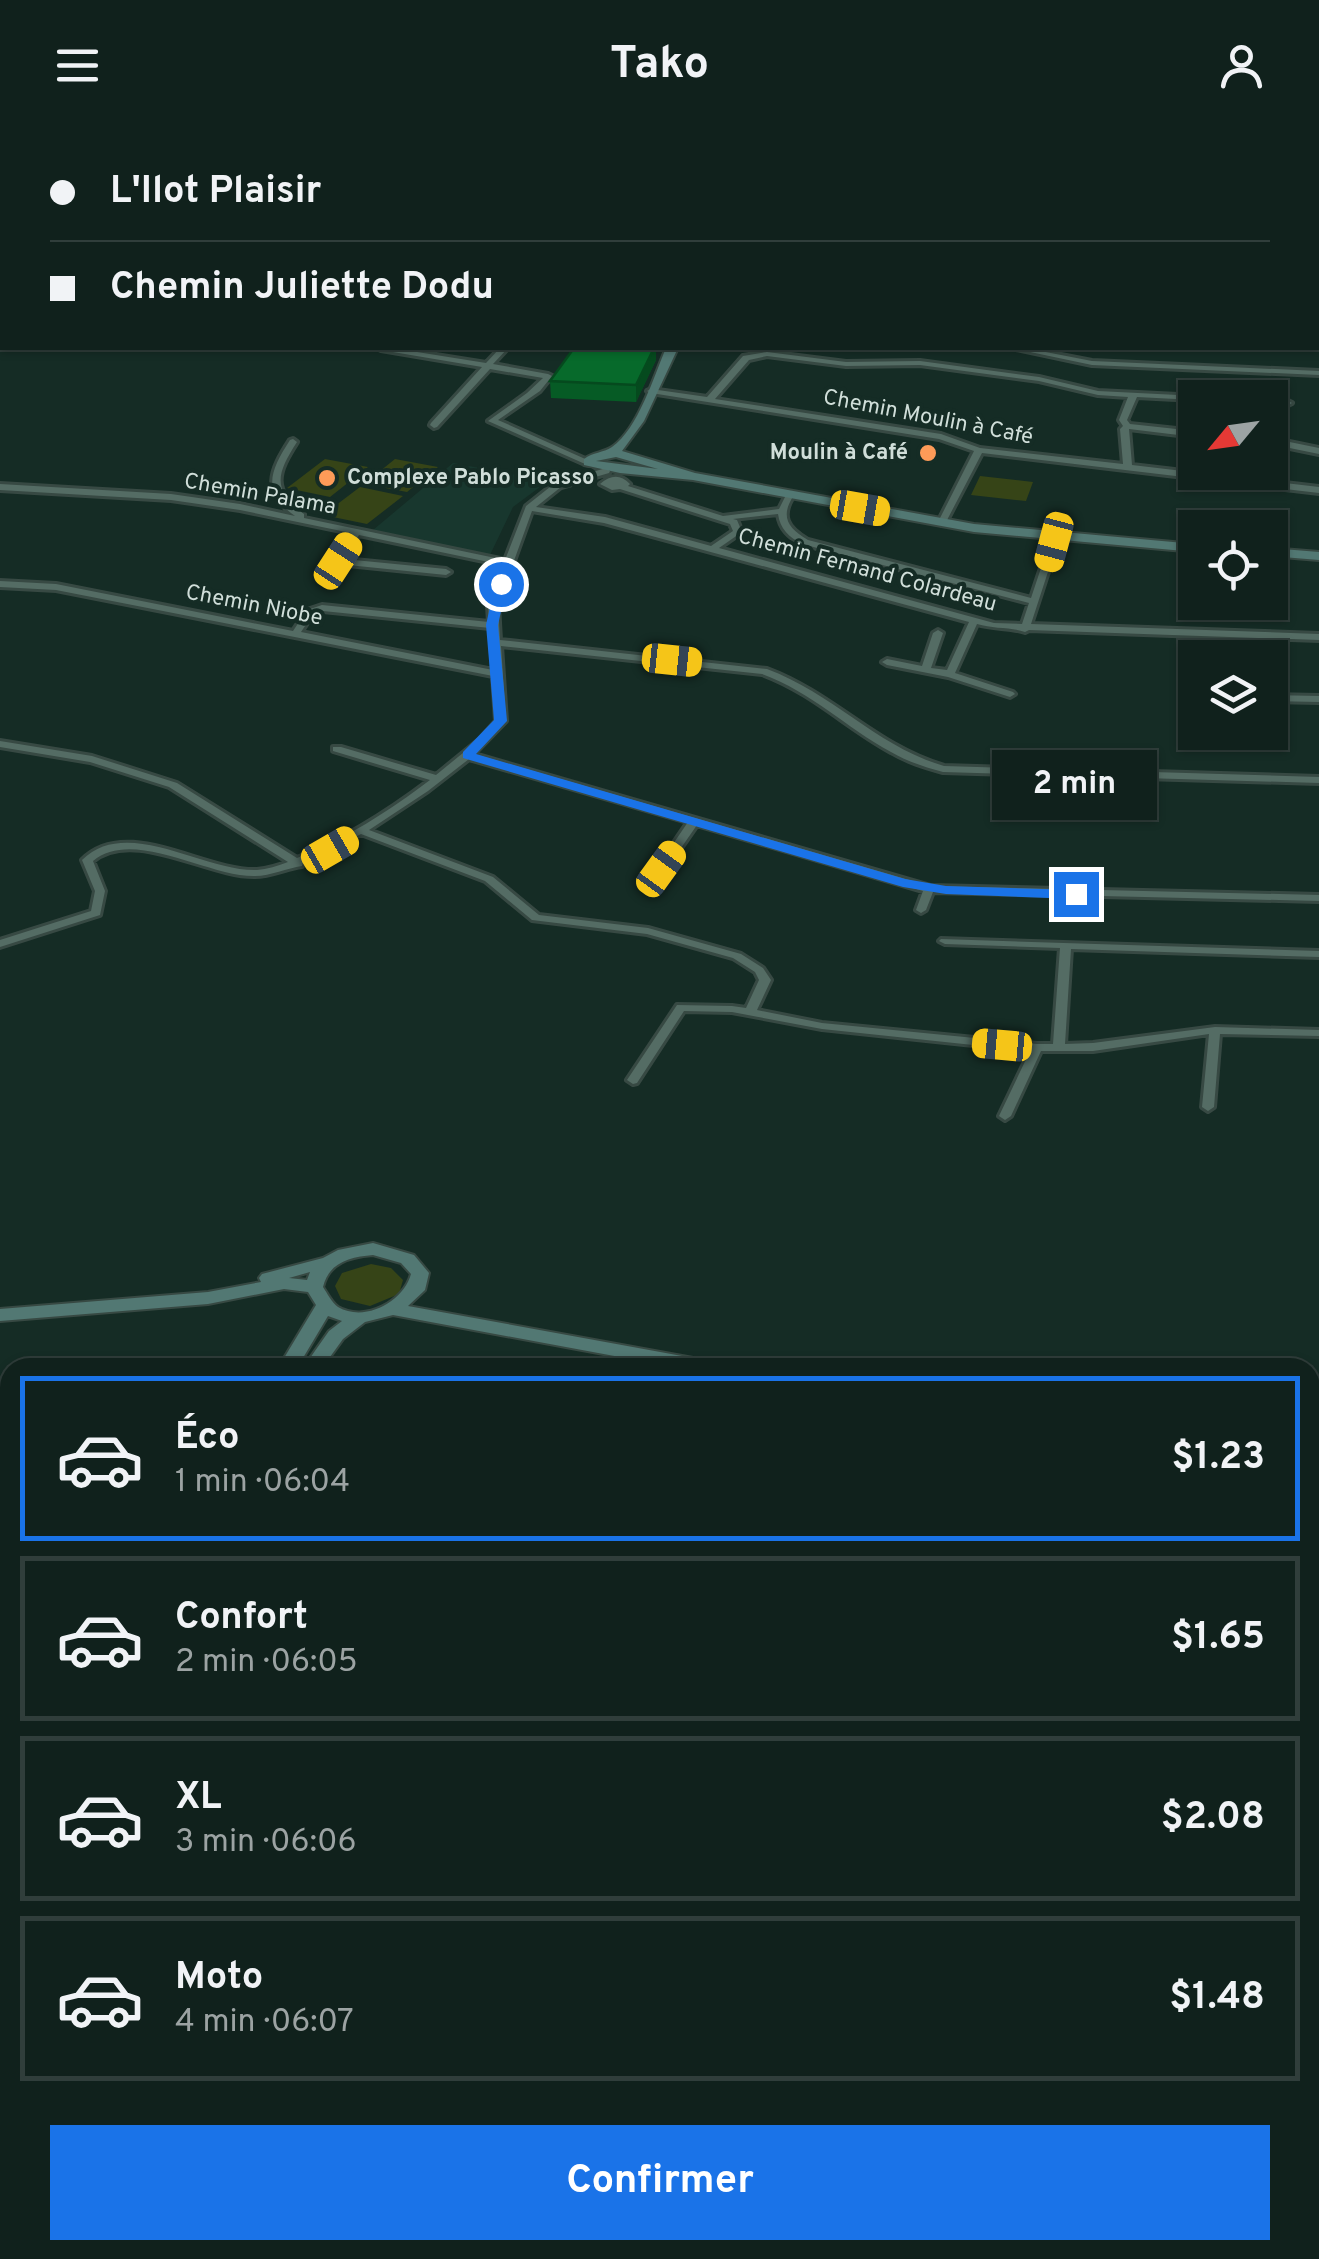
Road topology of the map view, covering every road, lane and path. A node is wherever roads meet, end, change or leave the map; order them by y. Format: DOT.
graph roads {
  1 [pos="390,350"];
  2 [pos="502,350"];
  3 [pos="671,350"];
  4 [pos="1025,350"];
  5 [pos="486,367"];
  6 [pos="1319,372"];
  7 [pos="651,391"];
  8 [pos="1133,396"];
  9 [pos="1178,397"];
  10 [pos="712,398"];
  11 [pos="434,425"];
  12 [pos="1128,426"];
  13 [pos="1178,432"];
  14 [pos="293,442"];
  15 [pos="1288,444"];
  16 [pos="980,450"];
  17 [pos="1319,450"];
  18 [pos="623,456"];
  19 [pos="591,461"];
  20 [pos="1128,467"];
  21 [pos="606,470"];
  22 [pos="579,477"];
  23 [pos="622,487"];
  24 [pos="0,488"];
  25 [pos="1319,490"];
  26 [pos="790,495"];
  27 [pos="282,502"];
  28 [pos="529,508"];
  29 [pos="780,511"];
  30 [pos="266,512"];
  31 [pos="728,517"];
  32 [pos="307,520"];
  33 [pos="942,522"];
  34 [pos="357,531"];
  35 [pos="1055,538"];
  36 [pos="1178,547"];
  37 [pos="711,550"];
  38 [pos="1288,553"];
  39 [pos="1319,556"];
  40 [pos="509,564"];
  41 [pos="446,572"];
  42 [pos="0,584"];
  43 [pos="1031,601"];
  44 [pos="974,621"];
  45 [pos="492,625"];
  46 [pos="1024,629"];
  47 [pos="938,633"];
  48 [pos="295,634"];
  49 [pos="1319,637"];
  50 [pos="494,642"];
  51 [pos="887,662"];
  52 [pos="926,669"];
  53 [pos="500,674"];
  54 [pos="950,674"];
  55 [pos="1010,694"];
  56 [pos="1288,698"];
  57 [pos="1319,699"];
  58 [pos="0,744"];
  59 [pos="337,749"];
  60 [pos="467,755"];
  61 [pos="434,778"];
  62 [pos="1319,780"];
  63 [pos="693,823"];
  64 [pos="362,831"];
  65 [pos="298,864"];
  66 [pos="661,869"];
  67 [pos="928,889"];
  68 [pos="1319,898"];
  69 [pos="921,910"];
  70 [pos="945,940"];
  71 [pos="0,944"];
  72 [pos="1066,946"];
  73 [pos="1319,954"];
  74 [pos="750,1012"];
  75 [pos="1215,1030"];
  76 [pos="1319,1033"];
  77 [pos="1036,1048"];
  78 [pos="1059,1048"];
  79 [pos="634,1080"];
  80 [pos="1208,1107"];
  81 [pos="1004,1116"];
  82 [pos="328,1262"];
  83 [pos="314,1288"];
  84 [pos="226,1294"];
  85 [pos="416,1294"];
  86 [pos="325,1306"];
  87 [pos="396,1310"];
  88 [pos="0,1315"];
  89 [pos="360,1316"];
  90 [pos="462,1321"];
  91 [pos="293,1358"];
  92 [pos="319,1358"];
  93 [pos="660,1358"];
  1 -- 5 [label="street"];
  2 -- 5 [label="street"];
  3 -- 7 [label="main road"];
  4 -- 6 [label="street"];
  5 -- 11 [label="street"];
  5 -- 19 [label="street"];
  7 -- 10 [label="street, Chemin Moulin à Café"];
  7 -- 18 [label="main road"];
  8 -- 9 [label="street"];
  8 -- 10 [label="street"];
  8 -- 12 [label="street"];
  10 -- 16 [label="street, Chemin Moulin à Café"];
  12 -- 13 [label="street"];
  12 -- 20 [label="street"];
  14 -- 27 [label="street"];
  15 -- 17 [label="street"];
  16 -- 20 [label="street, Chemin Moulin à Café"];
  16 -- 33 [label="street"];
  18 -- 19 [label="main road"];
  18 -- 21 [label="main road"];
  18 -- 26 [label="main road"];
  19 -- 21 [label="main road"];
  19 -- 22 [label="street"];
  20 -- 25 [label="street, Chemin Moulin à Café"];
  21 -- 22 [label="street"];
  22 -- 28 [label="street"];
  23 -- 31 [label="street"];
  24 -- 30 [label="street, Chemin Palama"];
  26 -- 29 [label="street"];
  26 -- 33 [label="main road"];
  27 -- 30 [label="street"];
  27 -- 32 [label="street"];
  28 -- 37 [label="street, Chemin Fernand Colardeau"];
  28 -- 40 [label="street"];
  29 -- 31 [label="street"];
  29 -- 43 [label="street"];
  30 -- 32 [label="street, Chemin Palama"];
  31 -- 37 [label="street"];
  32 -- 34 [label="street, Chemin Palama"];
  33 -- 35 [label="main road"];
  34 -- 40 [label="street, Chemin Palama"];
  34 -- 41 [label="street"];
  35 -- 36 [label="main road"];
  35 -- 43 [label="street"];
  37 -- 44 [label="street, Chemin Fernand Colardeau"];
  38 -- 39 [label="main road"];
  40 -- 45 [label="street"];
  42 -- 48 [label="street, Chemin Niobe"];
  43 -- 46 [label="street"];
  44 -- 46 [label="street, Chemin Fernand Colardeau"];
  44 -- 54 [label="street"];
  45 -- 48 [label="street"];
  45 -- 50 [label="street"];
  46 -- 49 [label="street, Chemin Fernand Colardeau"];
  47 -- 52 [label="street"];
  48 -- 53 [label="street, Chemin Niobe"];
  50 -- 53 [label="street"];
  50 -- 62 [label="street"];
  51 -- 52 [label="street"];
  52 -- 54 [label="street"];
  53 -- 60 [label="street"];
  54 -- 55 [label="street"];
  56 -- 57 [label="street"];
  58 -- 65 [label="street"];
  59 -- 61 [label="street"];
  60 -- 61 [label="street"];
  60 -- 63 [label="street"];
  61 -- 64 [label="street"];
  63 -- 66 [label="street"];
  63 -- 67 [label="street"];
  64 -- 65 [label="street"];
  64 -- 74 [label="street"];
  65 -- 71 [label="street"];
  67 -- 68 [label="street"];
  67 -- 69 [label="street"];
  70 -- 72 [label="street"];
  72 -- 73 [label="street"];
  72 -- 78 [label="street"];
  74 -- 77 [label="street"];
  74 -- 79 [label="street"];
  75 -- 76 [label="street"];
  75 -- 78 [label="street"];
  75 -- 80 [label="street"];
  77 -- 78 [label="street"];
  77 -- 81 [label="street"];
  82 -- 83 [label="main road"];
  82 -- 84 [label="main road"];
  82 -- 85 [label="main road"];
  83 -- 84 [label="main road"];
  83 -- 86 [label="main road"];
  84 -- 88 [label="main road"];
  85 -- 87 [label="main road"];
  85 -- 90 [label="main road"];
  86 -- 89 [label="main road"];
  86 -- 91 [label="main road"];
  87 -- 89 [label="main road"];
  87 -- 90 [label="main road"];
  89 -- 92 [label="main road"];
  90 -- 93 [label="main road"];
}
